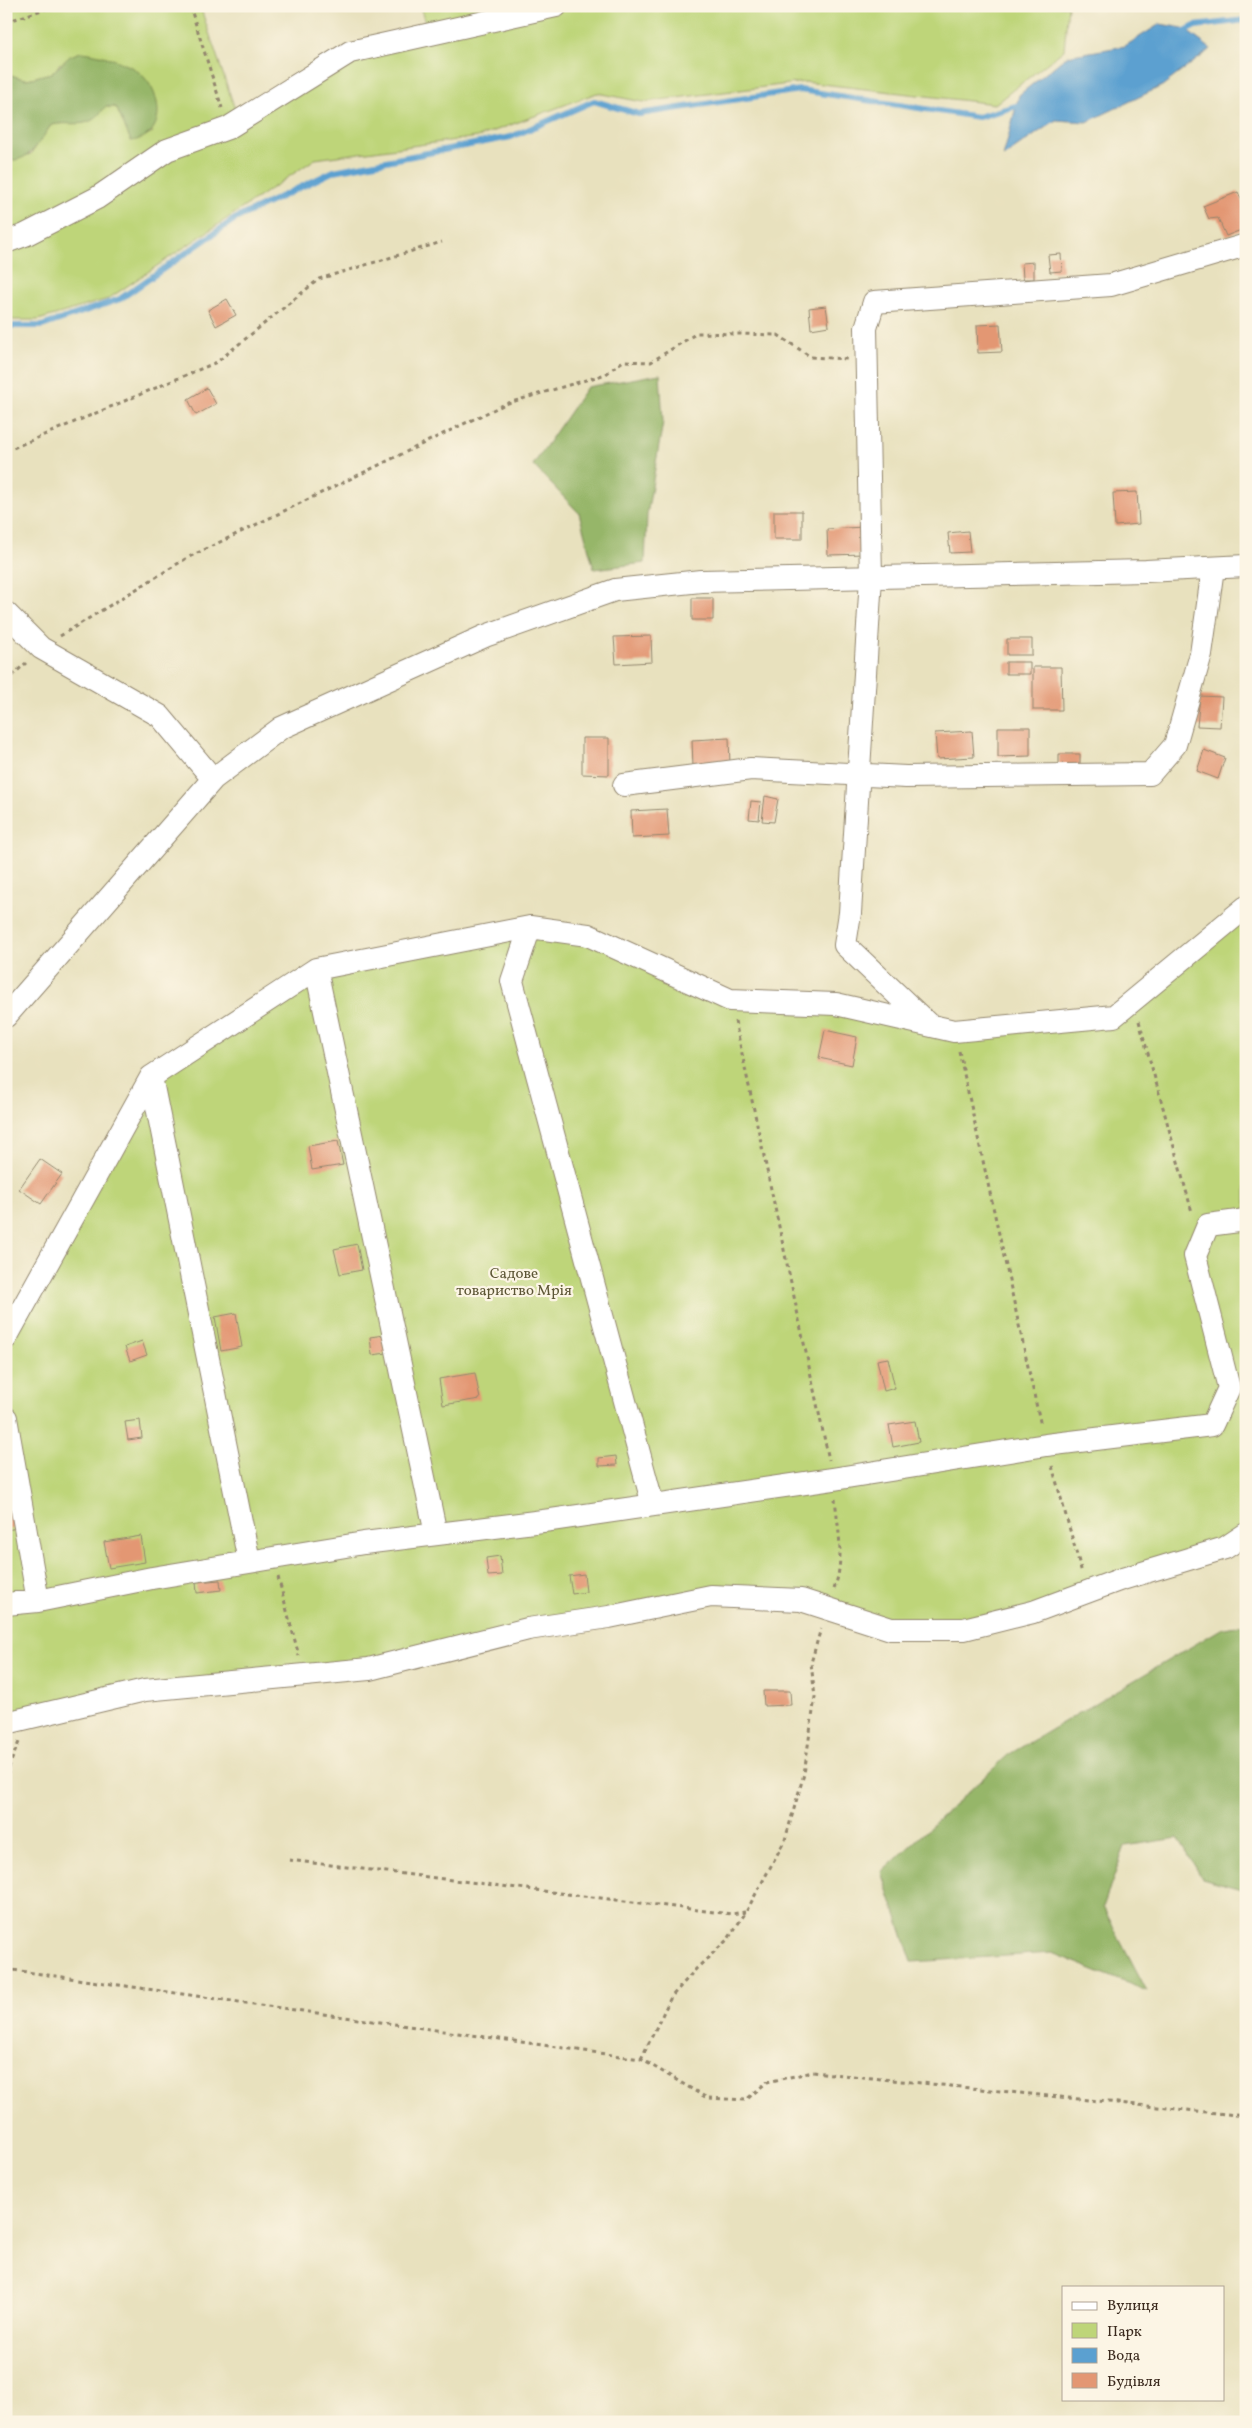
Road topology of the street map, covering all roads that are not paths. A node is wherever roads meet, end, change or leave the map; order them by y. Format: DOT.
graph roads {
  1 [pos="556,6"];
  2 [pos="6,242"];
  3 [pos="1246,245"];
  4 [pos="1246,566"];
  5 [pos="1213,568"];
  6 [pos="871,578"];
  7 [pos="6,613"];
  8 [pos="858,775"];
  9 [pos="213,779"];
  10 [pos="624,785"];
  11 [pos="1246,907"];
  12 [pos="530,927"];
  13 [pos="316,969"];
  14 [pos="6,1016"];
  15 [pos="930,1025"];
  16 [pos="151,1077"];
  17 [pos="1246,1220"];
  18 [pos="6,1338"];
  19 [pos="6,1418"];
  20 [pos="653,1504"];
  21 [pos="436,1534"];
  22 [pos="1246,1534"];
  23 [pos="250,1561"];
  24 [pos="38,1601"];
  25 [pos="6,1604"];
  26 [pos="15,1720"];
  1 -- 2 [label="street"];
  3 -- 6 [label="street"];
  4 -- 5 [label="street"];
  5 -- 6 [label="street"];
  5 -- 8 [label="street"];
  6 -- 8 [label="street"];
  6 -- 9 [label="street"];
  7 -- 9 [label="street"];
  8 -- 10 [label="street"];
  8 -- 15 [label="street"];
  9 -- 14 [label="street"];
  11 -- 15 [label="street"];
  12 -- 13 [label="street"];
  12 -- 15 [label="street"];
  12 -- 20 [label="street"];
  13 -- 16 [label="street"];
  13 -- 21 [label="street"];
  16 -- 18 [label="street"];
  16 -- 23 [label="street"];
  17 -- 20 [label="street"];
  19 -- 24 [label="street"];
  20 -- 21 [label="street"];
  21 -- 23 [label="street"];
  22 -- 26 [label="street"];
  23 -- 24 [label="street"];
  24 -- 25 [label="street"];
}
